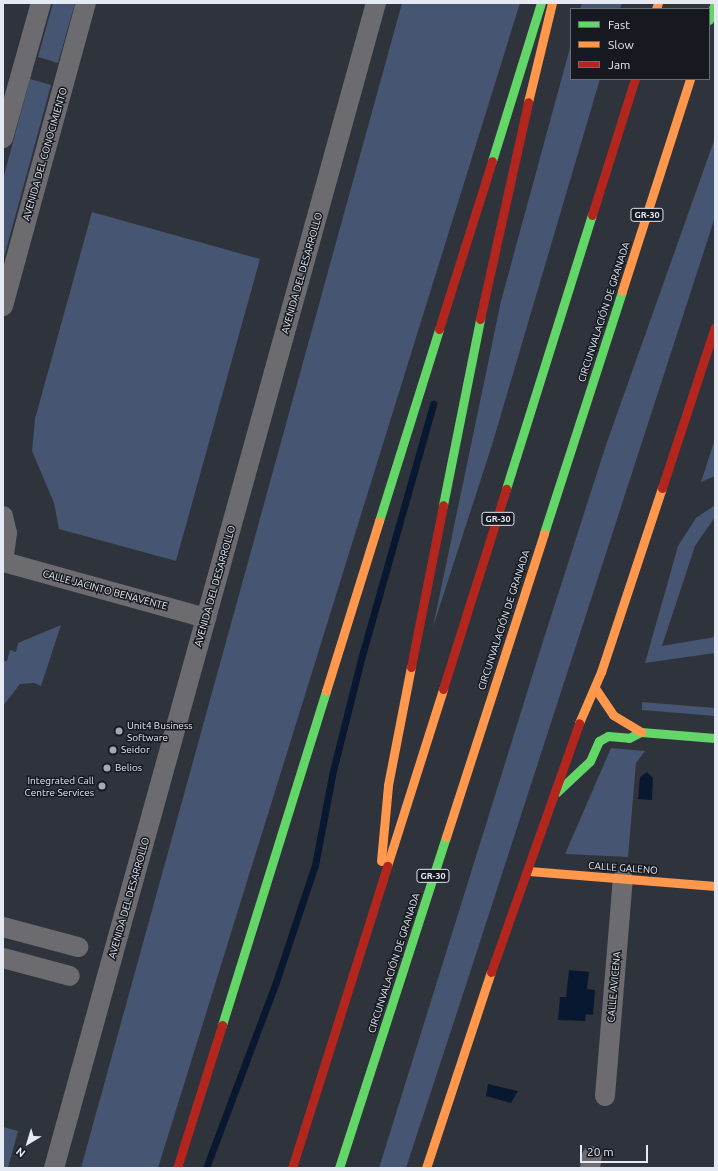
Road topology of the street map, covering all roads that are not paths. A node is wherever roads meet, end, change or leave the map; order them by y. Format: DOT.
graph roads {
  1 [pos="40,3"];
  2 [pos="86,3"];
  3 [pos="376,3"];
  4 [pos="541,3"];
  5 [pos="552,3"];
  6 [pos="715,3"];
  7 [pos="710,17"];
  8 [pos="635,80"];
  9 [pos="690,80"];
  10 [pos="3,138"];
  11 [pos="3,306"];
  12 [pos="715,328"];
  13 [pos="3,516"];
  14 [pos="3,563"];
  15 [pos="206,618"];
  16 [pos="595,688"];
  17 [pos="641,732"];
  18 [pos="715,738"];
  19 [pos="557,792"];
  20 [pos="529,871"];
  21 [pos="623,879"];
  22 [pos="715,886"];
  23 [pos="377,904"];
  24 [pos="3,927"];
  25 [pos="78,947"];
  26 [pos="3,958"];
  27 [pos="70,976"];
  28 [pos="605,1096"];
  29 [pos="54,1168"];
  30 [pos="177,1168"];
  31 [pos="292,1168"];
  32 [pos="339,1168"];
  33 [pos="426,1168"];
  1 -- 10 [label="street"];
  2 -- 11 [label="street, AVENIDA DEL CONOCIMIENTO"];
  3 -- 15 [label="street, AVENIDA DEL DESARROLLO"];
  4 -- 30 [label="main road"];
  5 -- 23 [label="main road"];
  6 -- 7 [label="main road"];
  8 -- 23 [label="main road, GR-30"];
  9 -- 32 [label="main road, CIRCUNVALACIÓN DE GRANADA / GR-30"];
  12 -- 16 [label="main road"];
  13 -- 14 [label="street"];
  14 -- 15 [label="street, CALLE JACINTO BENAVENTE"];
  15 -- 29 [label="street, AVENIDA DEL DESARROLLO"];
  16 -- 17 [label="main road"];
  16 -- 19 [label="main road"];
  17 -- 18 [label="main road"];
  17 -- 19 [label="main road"];
  19 -- 20 [label="main road"];
  20 -- 21 [label="main road, CALLE GALENO"];
  20 -- 33 [label="main road"];
  21 -- 22 [label="main road, CALLE GALENO"];
  21 -- 28 [label="street, CALLE AVICENA"];
  23 -- 31 [label="main road, GR-30"];
  24 -- 25 [label="street"];
  26 -- 27 [label="street"];
}
